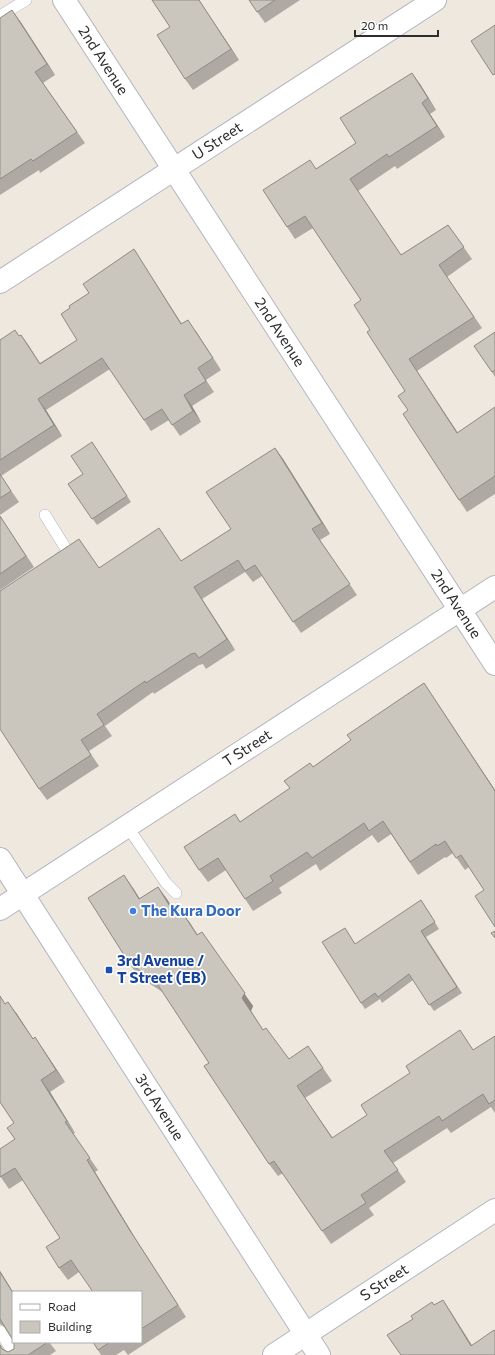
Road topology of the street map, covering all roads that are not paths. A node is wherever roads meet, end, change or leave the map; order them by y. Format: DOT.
graph roads {
  1 [pos="26,0"];
  2 [pos="64,0"];
  3 [pos="435,0"];
  4 [pos="0,16"];
  5 [pos="174,170"];
  6 [pos="0,282"];
  7 [pos="45,515"];
  8 [pos="49,565"];
  9 [pos="495,587"];
  10 [pos="459,610"];
  11 [pos="495,664"];
  12 [pos="127,826"];
  13 [pos="0,859"];
  14 [pos="22,894"];
  15 [pos="176,894"];
  16 [pos="0,909"];
  17 [pos="495,1210"];
  18 [pos="0,1331"];
  19 [pos="305,1334"];
  20 [pos="15,1355"];
  21 [pos="274,1355"];
  22 [pos="319,1355"];
  1 -- 4 [label="lane"];
  2 -- 5 [label="street, 2nd Avenue"];
  3 -- 5 [label="street, U Street"];
  5 -- 6 [label="street, U Street"];
  5 -- 10 [label="street, 2nd Avenue"];
  7 -- 8 [label="lane"];
  9 -- 10 [label="street, T Street"];
  10 -- 11 [label="street, 2nd Avenue"];
  10 -- 12 [label="street, T Street"];
  12 -- 14 [label="street, T Street"];
  12 -- 15 [label="lane"];
  13 -- 14 [label="street, 3rd Avenue"];
  14 -- 16 [label="street, T Street"];
  14 -- 19 [label="street, 3rd Avenue"];
  17 -- 19 [label="street, S Street"];
  18 -- 20 [label="lane"];
  19 -- 21 [label="street, S Street"];
  19 -- 22 [label="street, 3rd Avenue"];
}
